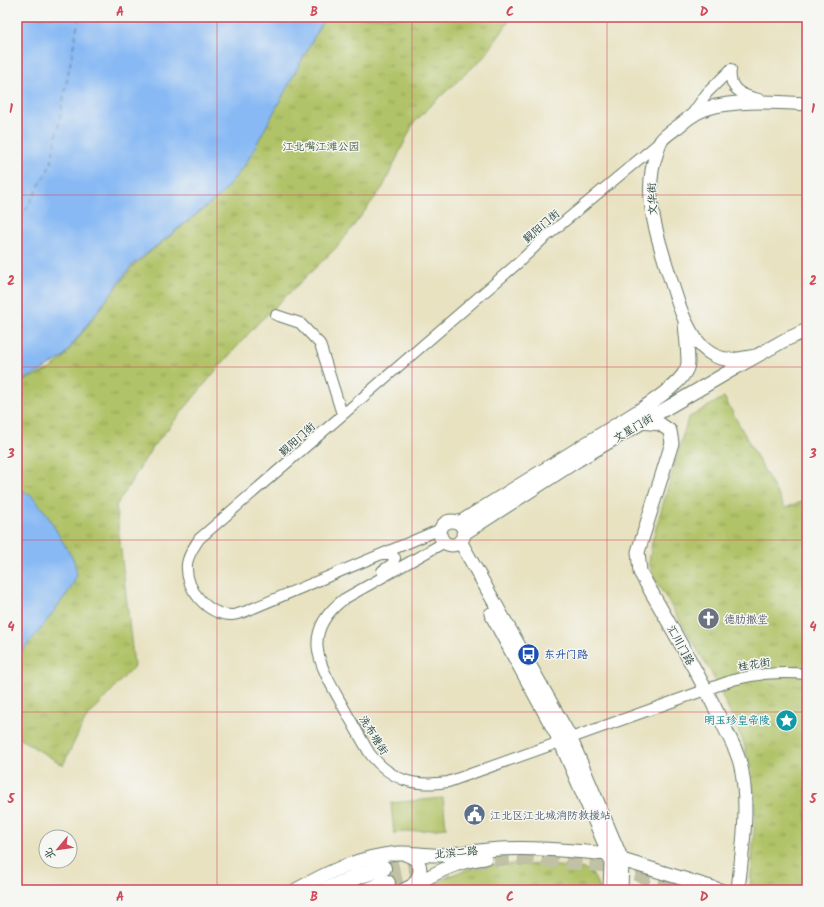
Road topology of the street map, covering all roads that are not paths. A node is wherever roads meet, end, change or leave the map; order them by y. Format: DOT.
graph roads {
  1 [pos="770,102"];
  2 [pos="807,104"];
  3 [pos="692,115"];
  4 [pos="661,141"];
  5 [pos="276,315"];
  6 [pos="685,321"];
  7 [pos="807,330"];
  8 [pos="756,356"];
  9 [pos="342,414"];
  10 [pos="641,422"];
  11 [pos="441,529"];
  12 [pos="456,537"];
  13 [pos="383,554"];
  14 [pos="362,588"];
  15 [pos="807,674"];
  16 [pos="705,689"];
  17 [pos="565,739"];
  18 [pos="400,852"];
  19 [pos="614,859"];
  20 [pos="383,868"];
  21 [pos="387,883"];
  22 [pos="408,888"];
  23 [pos="296,890"];
  24 [pos="326,890"];
  25 [pos="369,890"];
  26 [pos="610,890"];
  27 [pos="621,890"];
  28 [pos="720,890"];
  29 [pos="738,890"];
  1 -- 2 [label="street"];
  1 -- 3 [label="street"];
  1 -- 3 [label="street"];
  3 -- 4 [label="street"];
  4 -- 6 [label="street, 文华街"];
  4 -- 9 [label="street, 觐阳门街"];
  5 -- 9 [label="street"];
  6 -- 8 [label="street, 文华街"];
  6 -- 12 [label="street, 文星门街"];
  7 -- 8 [label="street, 文星门街"];
  8 -- 10 [label="street, 文星门街"];
  9 -- 13 [label="street, 觐阳门街"];
  10 -- 12 [label="street, 文星门街"];
  10 -- 16 [label="street, 汇川门路"];
  11 -- 12 [label="street"];
  11 -- 12 [label="street"];
  11 -- 13 [label="street, 觐阳门街"];
  12 -- 14 [label="street, 洗布塘街"];
  12 -- 17 [label="street"];
  13 -- 14 [label="street"];
  14 -- 17 [label="street, 洗布塘街"];
  15 -- 16 [label="street, 桂花街"];
  16 -- 17 [label="street, 洗布塘街"];
  16 -- 29 [label="street, 汇川门路"];
  17 -- 19 [label="street"];
  18 -- 19 [label="street, 北滨二路"];
  18 -- 22 [label="street"];
  18 -- 23 [label="street, 北滨二路"];
  19 -- 22 [label="street, 北滨二路"];
  19 -- 26 [label="street"];
  19 -- 27 [label="street"];
  19 -- 28 [label="street, 北滨二路"];
  20 -- 24 [label="main road"];
  21 -- 25 [label="main road"];
}
